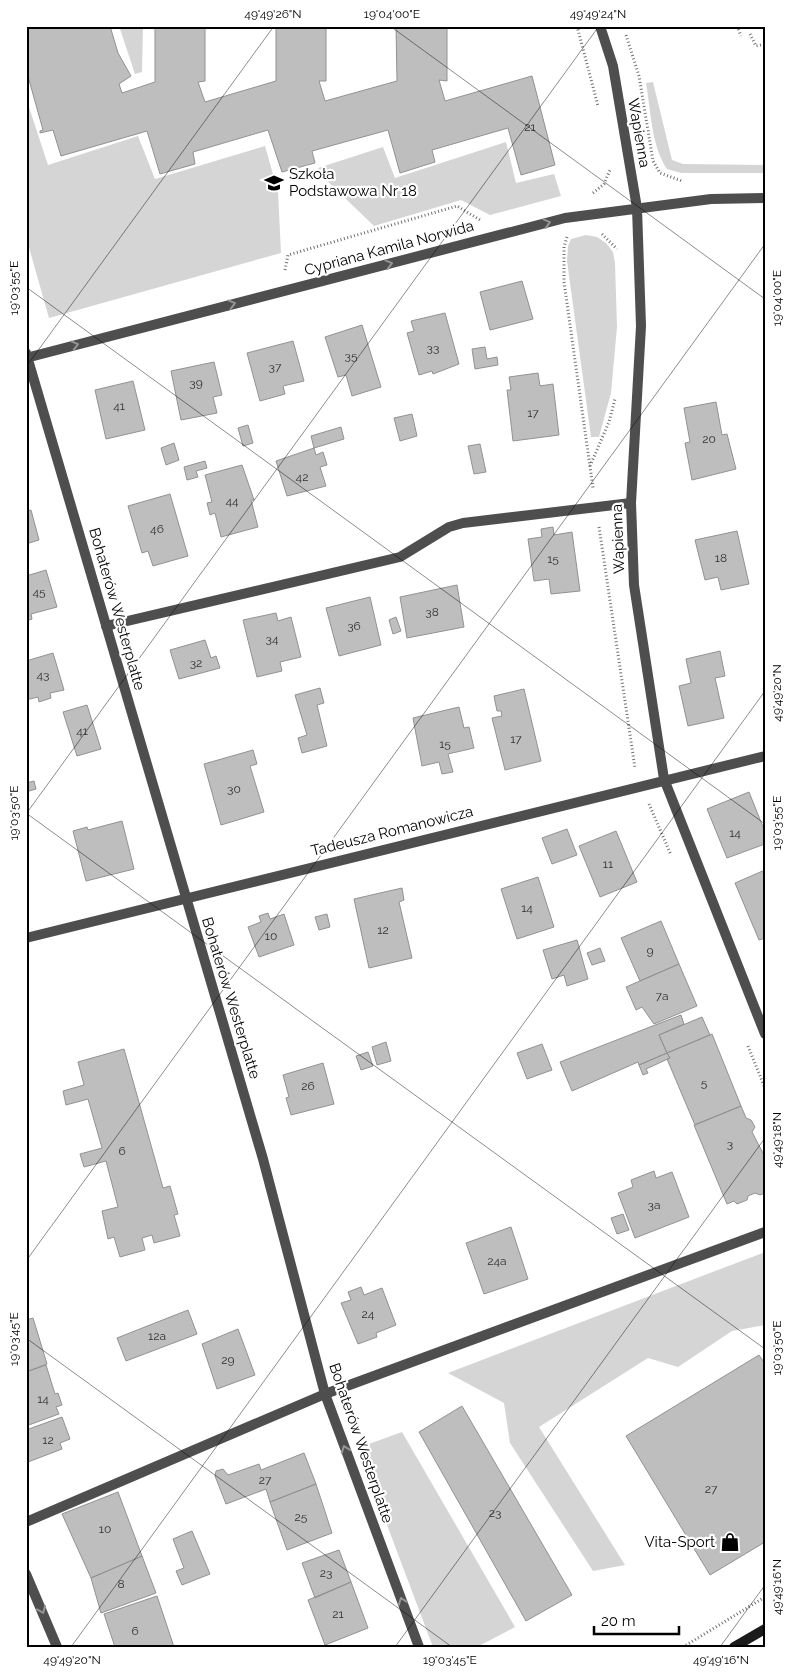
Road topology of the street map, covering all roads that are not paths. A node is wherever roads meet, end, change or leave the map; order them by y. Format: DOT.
graph roads {
  1 [pos="600,26"];
  2 [pos="765,198"];
  3 [pos="637,208"];
  4 [pos="27,356"];
  5 [pos="631,503"];
  6 [pos="106,626"];
  7 [pos="765,756"];
  8 [pos="664,779"];
  9 [pos="185,897"];
  10 [pos="26,938"];
  11 [pos="765,1034"];
  12 [pos="765,1232"];
  13 [pos="325,1394"];
  14 [pos="26,1522"];
  15 [pos="26,1574"];
  16 [pos="765,1629"];
  17 [pos="57,1647"];
  18 [pos="419,1647"];
  19 [pos="734,1647"];
  1 -- 3 [label="street, Wapienna"];
  2 -- 3 [label="street, Cypriana Kamila Norwida"];
  4 -- 3 [label="street, Cypriana Kamila Norwida, one-way"];
  3 -- 5 [label="street, Wapienna"];
  4 -- 6 [label="street, Bohaterów Westerplatte"];
  5 -- 6 [label="street"];
  5 -- 8 [label="street, Wapienna"];
  6 -- 9 [label="street, Bohaterów Westerplatte"];
  7 -- 8 [label="street, Tadeusza Romanowicza"];
  8 -- 9 [label="street, Tadeusza Romanowicza"];
  8 -- 11 [label="street, Wapienna"];
  9 -- 10 [label="street, Tadeusza Romanowicza"];
  9 -- 13 [label="street, Bohaterów Westerplatte"];
  12 -- 13 [label="street"];
  13 -- 14 [label="street"];
  18 -- 13 [label="street, Bohaterów Westerplatte, one-way"];
  15 -- 17 [label="street, one-way"];
  16 -- 19 [label="main road"];
}
